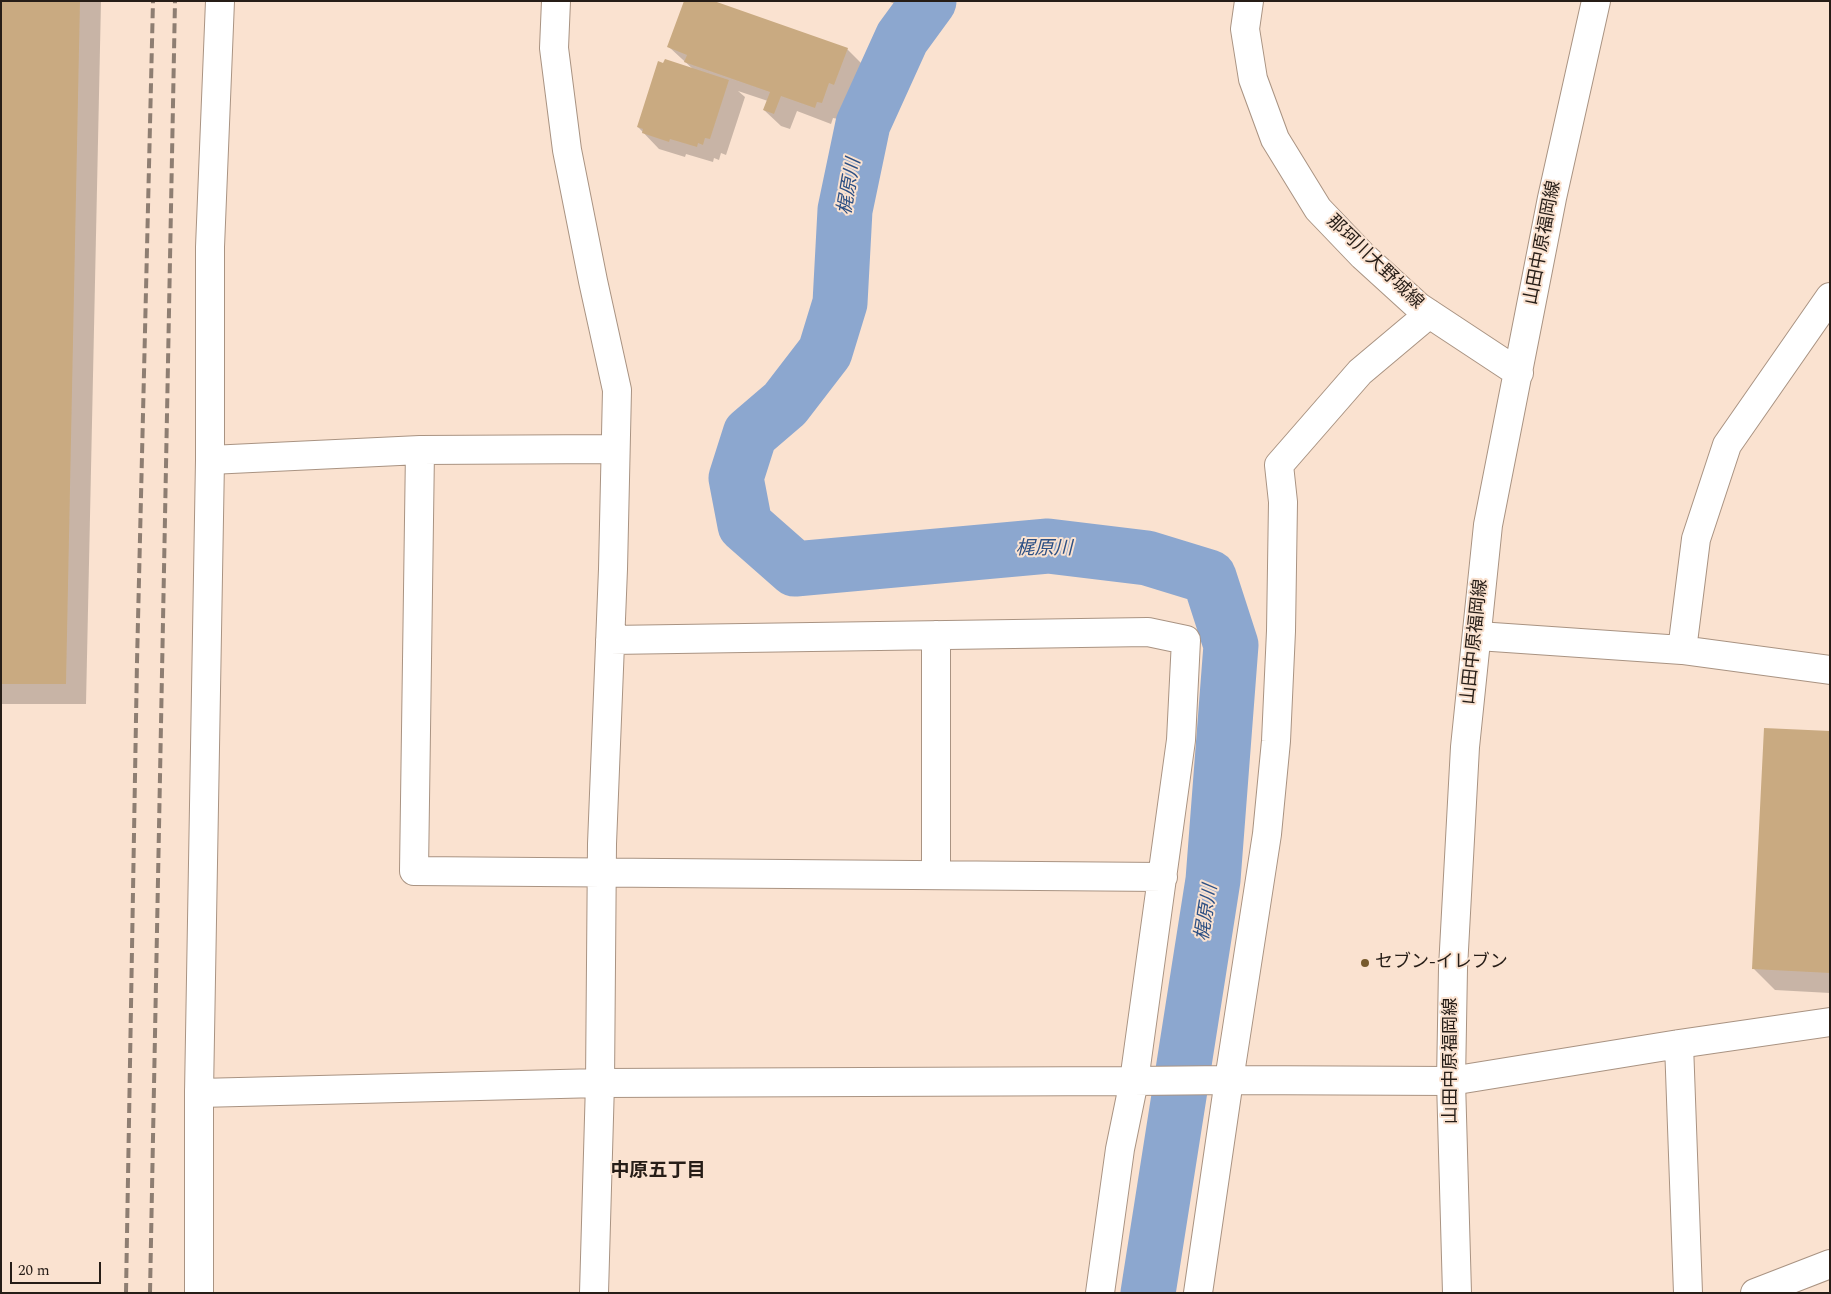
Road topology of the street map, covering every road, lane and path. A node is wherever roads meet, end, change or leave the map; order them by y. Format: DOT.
graph roads {
  1 [pos="220,1"];
  2 [pos="556,1"];
  3 [pos="1249,1"];
  4 [pos="1596,1"];
  5 [pos="1830,298"];
  6 [pos="1429,314"];
  7 [pos="1519,373"];
  8 [pos="616,449"];
  9 [pos="420,450"];
  10 [pos="210,460"];
  11 [pos="936,635"];
  12 [pos="1478,636"];
  13 [pos="610,640"];
  14 [pos="1682,650"];
  15 [pos="1830,670"];
  16 [pos="602,873"];
  17 [pos="936,875"];
  18 [pos="1162,877"];
  19 [pos="1830,1022"];
  20 [pos="1680,1044"];
  21 [pos="1229,1080"];
  22 [pos="1451,1081"];
  23 [pos="1134,1082"];
  24 [pos="600,1083"];
  25 [pos="199,1093"];
  26 [pos="1830,1264"];
  27 [pos="199,1293"];
  28 [pos="594,1293"];
  29 [pos="1100,1293"];
  30 [pos="1198,1293"];
  31 [pos="1457,1293"];
  32 [pos="1688,1293"];
  33 [pos="1755,1293"];
  1 -- 10 [label="street"];
  2 -- 8 [label="street"];
  3 -- 6 [label="street, 那珂川大野城線"];
  4 -- 7 [label="street, 山田中原福岡線"];
  5 -- 14 [label="street"];
  6 -- 7 [label="street, 那珂川大野城線"];
  6 -- 21 [label="street"];
  7 -- 12 [label="street, 山田中原福岡線"];
  8 -- 9 [label="street"];
  8 -- 13 [label="street"];
  9 -- 10 [label="street"];
  9 -- 16 [label="street"];
  10 -- 25 [label="street"];
  11 -- 13 [label="street"];
  11 -- 17 [label="street"];
  11 -- 18 [label="street"];
  12 -- 14 [label="street"];
  12 -- 22 [label="street, 山田中原福岡線"];
  13 -- 16 [label="street"];
  14 -- 15 [label="street"];
  16 -- 17 [label="street"];
  16 -- 24 [label="street"];
  17 -- 18 [label="street"];
  18 -- 23 [label="street"];
  19 -- 20 [label="street"];
  20 -- 22 [label="street"];
  20 -- 32 [label="street"];
  21 -- 22 [label="street"];
  21 -- 23 [label="street"];
  21 -- 30 [label="street"];
  22 -- 31 [label="street, 山田中原福岡線"];
  23 -- 24 [label="street"];
  23 -- 29 [label="street"];
  24 -- 25 [label="street"];
  24 -- 28 [label="street"];
  25 -- 27 [label="street"];
  26 -- 33 [label="street"];
}
